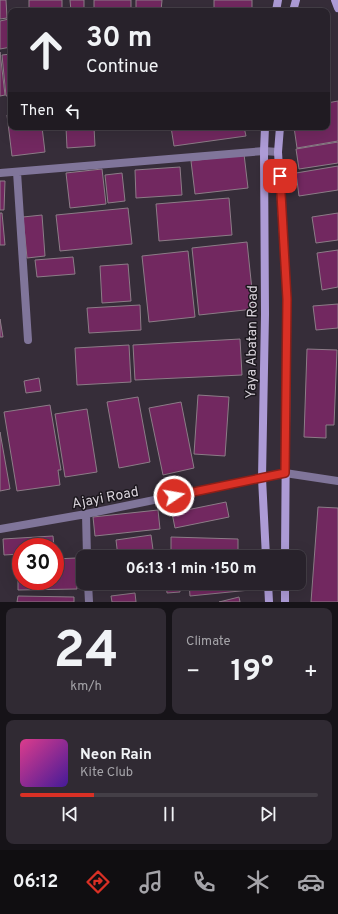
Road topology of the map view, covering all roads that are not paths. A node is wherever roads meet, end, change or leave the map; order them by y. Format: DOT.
graph roads {
  1 [pos="335,0"];
  2 [pos="338,8"];
  3 [pos="266,130"];
  4 [pos="280,130"];
  5 [pos="264,151"];
  6 [pos="278,152"];
  7 [pos="17,172"];
  8 [pos="0,173"];
  9 [pos="28,340"];
  10 [pos="285,473"];
  11 [pos="262,478"];
  12 [pos="338,482"];
  13 [pos="86,514"];
  14 [pos="0,529"];
  15 [pos="87,550"];
  16 [pos="266,550"];
  17 [pos="285,550"];
  18 [pos="88,590"];
  19 [pos="268,590"];
  20 [pos="285,590"];
  21 [pos="89,602"];
  22 [pos="269,602"];
  23 [pos="285,602"];
  1 -- 2 [label="main road"];
  3 -- 5 [label="main road, Yaya Abatan Road"];
  4 -- 6 [label="main road"];
  5 -- 6 [label="street"];
  5 -- 7 [label="street"];
  5 -- 11 [label="main road, Yaya Abatan Road"];
  6 -- 10 [label="main road"];
  7 -- 8 [label="street"];
  7 -- 9 [label="street"];
  10 -- 11 [label="street, Ajayi Road"];
  10 -- 12 [label="street"];
  10 -- 17 [label="main road"];
  11 -- 13 [label="street, Ajayi Road"];
  11 -- 16 [label="main road, Yaya Abatan Road"];
  13 -- 14 [label="street, Ajayi Road"];
  13 -- 15 [label="street"];
  18 -- 21 [label="street"];
  19 -- 22 [label="main road"];
  20 -- 23 [label="main road"];
}
